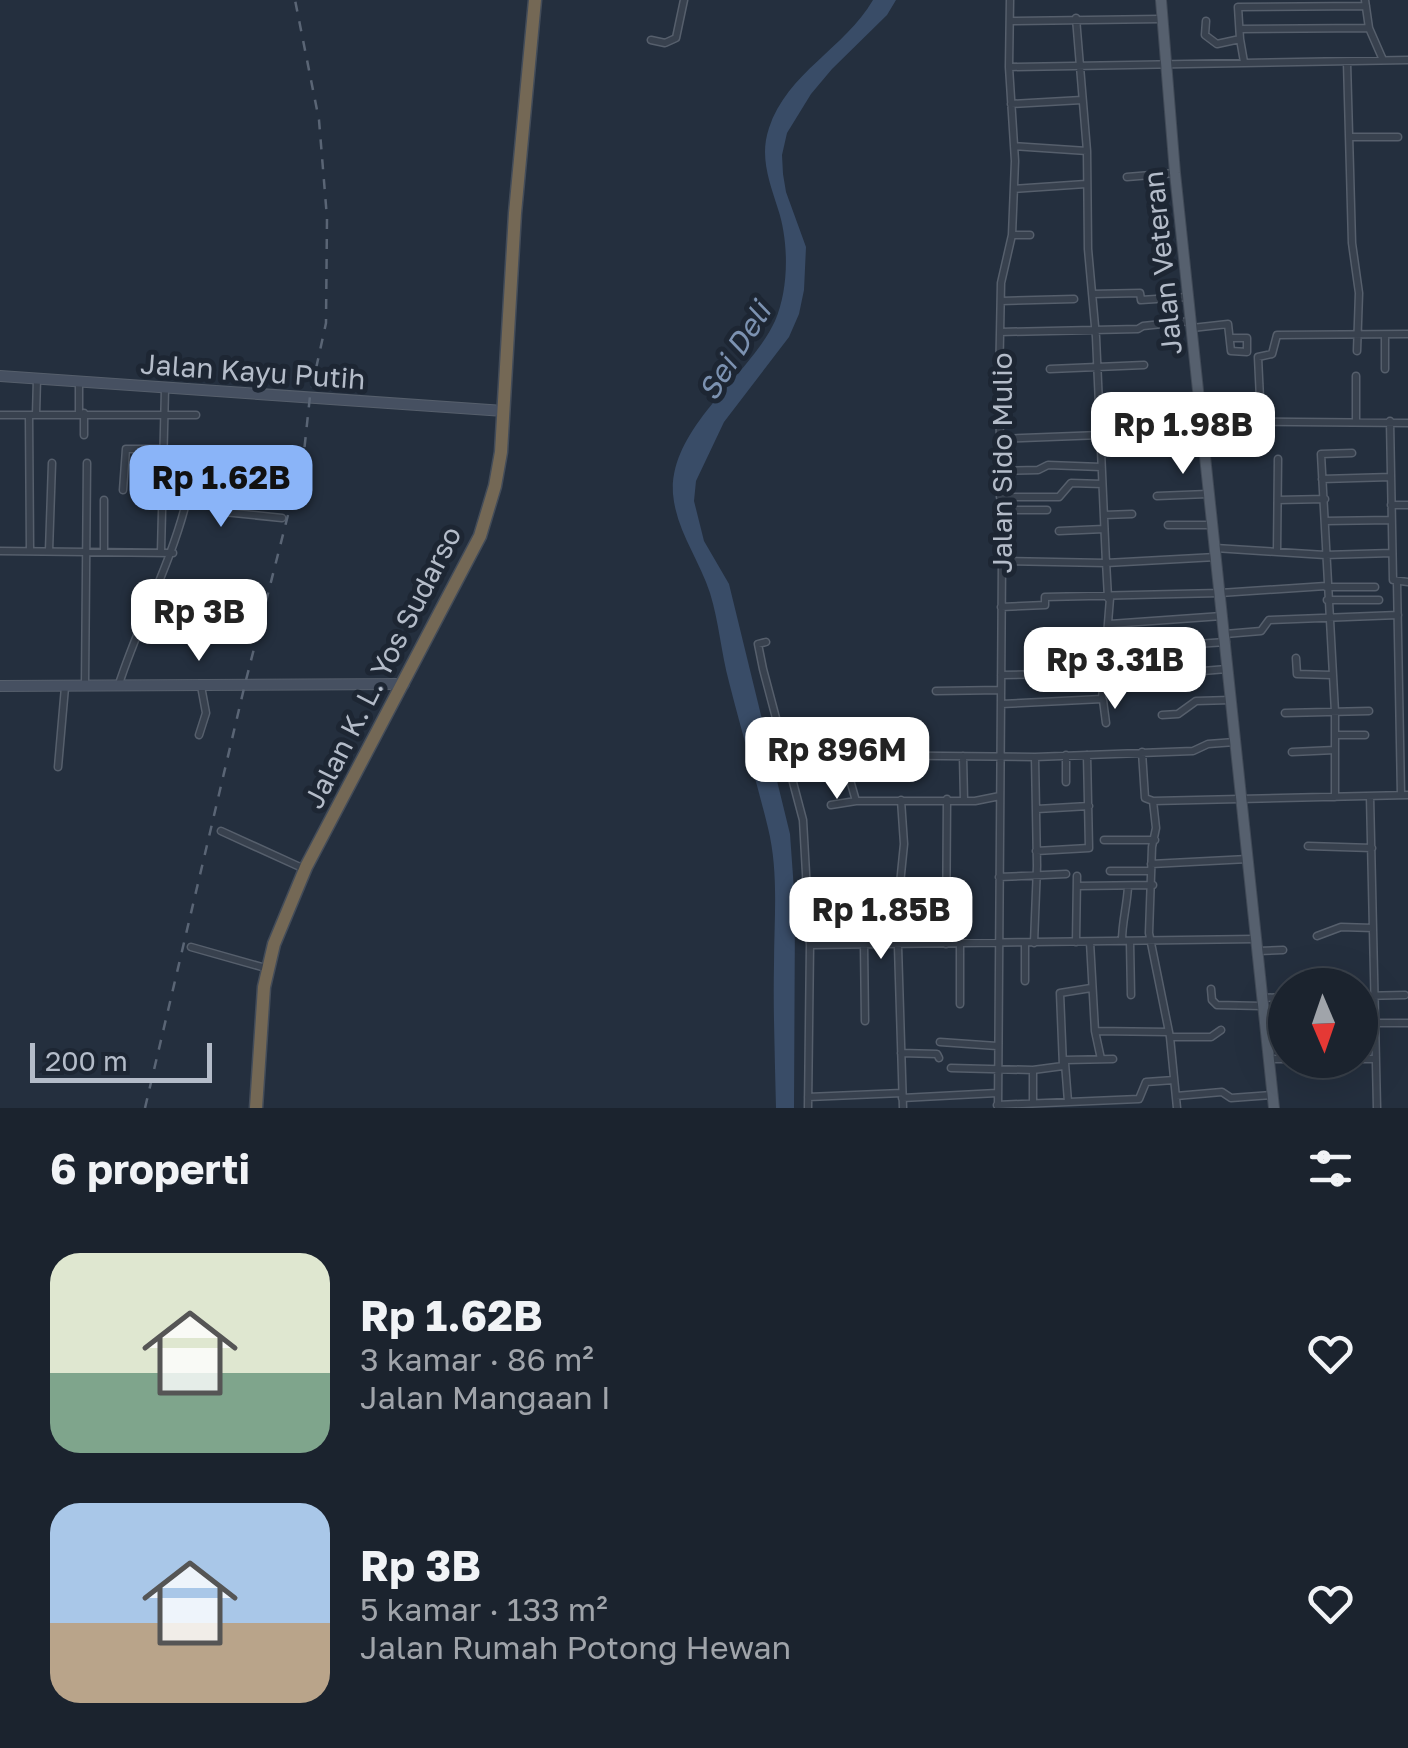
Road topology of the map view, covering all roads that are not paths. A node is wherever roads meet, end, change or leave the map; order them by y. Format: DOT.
graph roads {
  1 [pos="527,0"];
  2 [pos="536,0"];
  3 [pos="684,0"];
  4 [pos="1010,0"];
  5 [pos="1366,3"];
  6 [pos="1238,4"];
  7 [pos="1159,7"];
  8 [pos="1076,18"];
  9 [pos="1010,21"];
  10 [pos="1206,21"];
  11 [pos="1240,28"];
  12 [pos="1369,28"];
  13 [pos="1240,39"];
  14 [pos="651,40"];
  15 [pos="1383,60"];
  16 [pos="1408,60"];
  17 [pos="1244,62"];
  18 [pos="1346,62"];
  19 [pos="1164,64"];
  20 [pos="1079,66"];
  21 [pos="1009,67"];
  22 [pos="1082,100"];
  23 [pos="1010,104"];
  24 [pos="1348,136"];
  25 [pos="1398,136"];
  26 [pos="1014,146"];
  27 [pos="1087,151"];
  28 [pos="1175,174"];
  29 [pos="1128,177"];
  30 [pos="1086,184"];
  31 [pos="1014,189"];
  32 [pos="1012,235"];
  33 [pos="1030,235"];
  34 [pos="1092,294"];
  35 [pos="1188,297"];
  36 [pos="1074,299"];
  37 [pos="1001,301"];
  38 [pos="1191,324"];
  39 [pos="1096,331"];
  40 [pos="1000,332"];
  41 [pos="1358,334"];
  42 [pos="1408,334"];
  43 [pos="1385,335"];
  44 [pos="1231,338"];
  45 [pos="1358,350"];
  46 [pos="1144,365"];
  47 [pos="1097,367"];
  48 [pos="1050,369"];
  49 [pos="1386,369"];
  50 [pos="0,376"];
  51 [pos="1356,376"];
  52 [pos="37,378"];
  53 [pos="78,380"];
  54 [pos="165,389"];
  55 [pos="1199,396"];
  56 [pos="1099,401"];
  57 [pos="501,412"];
  58 [pos="81,413"];
  59 [pos="164,414"];
  60 [pos="0,415"];
  61 [pos="33,415"];
  62 [pos="196,415"];
  63 [pos="1261,420"];
  64 [pos="1356,421"];
  65 [pos="1202,422"];
  66 [pos="1390,422"];
  67 [pos="1408,423"];
  68 [pos="84,435"];
  69 [pos="1101,435"];
  70 [pos="999,440"];
  71 [pos="1204,444"];
  72 [pos="164,449"];
  73 [pos="1101,451"];
  74 [pos="1352,454"];
  75 [pos="1278,459"];
  76 [pos="52,463"];
  77 [pos="87,463"];
  78 [pos="1101,468"];
  79 [pos="1000,472"];
  80 [pos="1392,476"];
  81 [pos="1322,479"];
  82 [pos="1102,484"];
  83 [pos="123,490"];
  84 [pos="1210,494"];
  85 [pos="1000,496"];
  86 [pos="1157,496"];
  87 [pos="104,500"];
  88 [pos="1278,500"];
  89 [pos="1325,502"];
  90 [pos="186,503"];
  91 [pos="162,504"];
  92 [pos="1334,504"];
  93 [pos="1391,505"];
  94 [pos="1408,505"];
  95 [pos="1001,510"];
  96 [pos="1046,510"];
  97 [pos="1132,514"];
  98 [pos="1104,515"];
  99 [pos="282,518"];
  100 [pos="1392,520"];
  101 [pos="1326,521"];
  102 [pos="1213,524"];
  103 [pos="1168,525"];
  104 [pos="1104,529"];
  105 [pos="1059,530"];
  106 [pos="0,550"];
  107 [pos="30,550"];
  108 [pos="104,550"];
  109 [pos="86,551"];
  110 [pos="48,552"];
  111 [pos="161,552"];
  112 [pos="1277,552"];
  113 [pos="173,553"];
  114 [pos="1216,553"];
  115 [pos="1392,553"];
  116 [pos="1325,555"];
  117 [pos="1002,560"];
  118 [pos="1106,562"];
  119 [pos="1397,582"];
  120 [pos="1408,582"];
  121 [pos="1326,586"];
  122 [pos="1375,587"];
  123 [pos="157,590"];
  124 [pos="1220,593"];
  125 [pos="202,597"];
  126 [pos="1109,598"];
  127 [pos="1326,600"];
  128 [pos="1378,600"];
  129 [pos="1001,607"];
  130 [pos="1398,615"];
  131 [pos="1223,616"];
  132 [pos="1328,619"];
  133 [pos="1110,624"];
  134 [pos="1398,633"];
  135 [pos="1408,633"];
  136 [pos="1073,634"];
  137 [pos="1109,634"];
  138 [pos="1225,638"];
  139 [pos="766,642"];
  140 [pos="1108,650"];
  141 [pos="1296,658"];
  142 [pos="1398,660"];
  143 [pos="1408,660"];
  144 [pos="1072,664"];
  145 [pos="1105,664"];
  146 [pos="1228,669"];
  147 [pos="1047,674"];
  148 [pos="1001,675"];
  149 [pos="1331,675"];
  150 [pos="1176,681"];
  151 [pos="402,683"];
  152 [pos="201,684"];
  153 [pos="119,685"];
  154 [pos="0,686"];
  155 [pos="64,686"];
  156 [pos="85,686"];
  157 [pos="1001,690"];
  158 [pos="936,691"];
  159 [pos="1102,699"];
  160 [pos="1232,700"];
  161 [pos="1001,704"];
  162 [pos="1368,711"];
  163 [pos="1285,712"];
  164 [pos="1335,712"];
  165 [pos="1162,716"];
  166 [pos="1106,723"];
  167 [pos="199,735"];
  168 [pos="1336,735"];
  169 [pos="1404,735"];
  170 [pos="1365,736"];
  171 [pos="1236,742"];
  172 [pos="1336,750"];
  173 [pos="1142,752"];
  174 [pos="1292,752"];
  175 [pos="1087,754"];
  176 [pos="1066,755"];
  177 [pos="963,756"];
  178 [pos="1000,757"];
  179 [pos="1035,757"];
  180 [pos="58,766"];
  181 [pos="1066,782"];
  182 [pos="1404,795"];
  183 [pos="1000,796"];
  184 [pos="1370,796"];
  185 [pos="1242,797"];
  186 [pos="1335,797"];
  187 [pos="947,799"];
  188 [pos="901,800"];
  189 [pos="964,800"];
  190 [pos="1153,801"];
  191 [pos="856,802"];
  192 [pos="831,805"];
  193 [pos="1088,806"];
  194 [pos="1036,809"];
  195 [pos="221,831"];
  196 [pos="1104,840"];
  197 [pos="1155,840"];
  198 [pos="1308,846"];
  199 [pos="1372,848"];
  200 [pos="1036,851"];
  201 [pos="1248,859"];
  202 [pos="300,867"];
  203 [pos="1152,867"];
  204 [pos="1110,871"];
  205 [pos="1066,874"];
  206 [pos="1036,876"];
  207 [pos="1077,876"];
  208 [pos="999,877"];
  209 [pos="1153,885"];
  210 [pos="1077,886"];
  211 [pos="1128,886"];
  212 [pos="806,892"];
  213 [pos="875,892"];
  214 [pos="1372,928"];
  215 [pos="1317,936"];
  216 [pos="998,941"];
  217 [pos="1152,941"];
  218 [pos="1076,942"];
  219 [pos="1090,942"];
  220 [pos="1126,942"];
  221 [pos="1029,943"];
  222 [pos="810,944"];
  223 [pos="864,944"];
  224 [pos="946,944"];
  225 [pos="899,945"];
  226 [pos="960,945"];
  227 [pos="1257,945"];
  228 [pos="191,946"];
  229 [pos="1284,950"];
  230 [pos="262,967"];
  231 [pos="1373,968"];
  232 [pos="1025,981"];
  233 [pos="1092,988"];
  234 [pos="1211,989"];
  235 [pos="1131,996"];
  236 [pos="1378,996"];
  237 [pos="1405,996"];
  238 [pos="1268,1001"];
  239 [pos="1263,1002"];
  240 [pos="960,1004"];
  241 [pos="864,1020"];
  242 [pos="1378,1023"];
  243 [pos="1408,1023"];
  244 [pos="1221,1030"];
  245 [pos="1095,1031"];
  246 [pos="1169,1035"];
  247 [pos="940,1042"];
  248 [pos="997,1046"];
  249 [pos="1268,1050"];
  250 [pos="900,1053"];
  251 [pos="939,1058"];
  252 [pos="1112,1059"];
  253 [pos="1101,1060"];
  254 [pos="1064,1062"];
  255 [pos="950,1068"];
  256 [pos="996,1070"];
  257 [pos="1033,1070"];
  258 [pos="1271,1078"];
  259 [pos="1376,1078"];
  260 [pos="1174,1080"];
  261 [pos="997,1093"];
  262 [pos="1272,1095"];
  263 [pos="902,1096"];
  264 [pos="1176,1096"];
  265 [pos="808,1098"];
  266 [pos="1068,1102"];
  267 [pos="1033,1104"];
  268 [pos="997,1107"];
  269 [pos="253,1108"];
  270 [pos="808,1108"];
  271 [pos="902,1108"];
  272 [pos="1177,1108"];
  273 [pos="1274,1108"];
  274 [pos="1377,1108"];
  1 -- 57 [label="highway, Jalan K. L. Yos Sudarso"];
  2 -- 57 [label="highway, Jalan K. L. Yos Sudarso"];
  3 -- 14 [label="street"];
  4 -- 9 [label="street, Jalan Sido Mulio"];
  5 -- 6 [label="street"];
  5 -- 12 [label="street"];
  6 -- 11 [label="street"];
  7 -- 8 [label="street"];
  7 -- 19 [label="main road, Jalan Veteran"];
  8 -- 9 [label="street"];
  8 -- 20 [label="street"];
  9 -- 21 [label="street, Jalan Sido Mulio"];
  10 -- 13 [label="street"];
  11 -- 12 [label="street"];
  11 -- 13 [label="street"];
  12 -- 15 [label="street"];
  13 -- 17 [label="street"];
  15 -- 16 [label="street"];
  15 -- 18 [label="street"];
  17 -- 18 [label="street"];
  17 -- 19 [label="street"];
  18 -- 24 [label="street"];
  19 -- 20 [label="street"];
  19 -- 28 [label="main road, Jalan Veteran"];
  20 -- 21 [label="street"];
  20 -- 22 [label="street"];
  21 -- 23 [label="street, Jalan Sido Mulio"];
  22 -- 23 [label="street"];
  22 -- 27 [label="street"];
  23 -- 26 [label="street, Jalan Sido Mulio"];
  24 -- 25 [label="street"];
  24 -- 41 [label="street"];
  26 -- 27 [label="street"];
  26 -- 31 [label="street, Jalan Sido Mulio"];
  27 -- 30 [label="street"];
  28 -- 29 [label="street"];
  28 -- 35 [label="main road, Jalan Veteran"];
  30 -- 31 [label="street"];
  30 -- 34 [label="street"];
  31 -- 32 [label="street, Jalan Sido Mulio"];
  32 -- 33 [label="street"];
  32 -- 37 [label="street, Jalan Sido Mulio"];
  34 -- 35 [label="street"];
  34 -- 39 [label="street"];
  35 -- 38 [label="main road, Jalan Veteran"];
  36 -- 37 [label="street"];
  37 -- 40 [label="street, Jalan Sido Mulio"];
  38 -- 39 [label="street"];
  38 -- 44 [label="street"];
  38 -- 55 [label="main road, Jalan Veteran"];
  39 -- 40 [label="street"];
  39 -- 47 [label="street"];
  40 -- 70 [label="street, Jalan Sido Mulio"];
  41 -- 43 [label="street"];
  41 -- 45 [label="street"];
  41 -- 63 [label="street"];
  42 -- 43 [label="street"];
  43 -- 49 [label="street"];
  46 -- 47 [label="street"];
  47 -- 48 [label="street"];
  47 -- 56 [label="street"];
  50 -- 52 [label="street, Jalan Kayu Putih"];
  51 -- 64 [label="street"];
  52 -- 53 [label="street, Jalan Kayu Putih"];
  52 -- 61 [label="street"];
  53 -- 54 [label="street, Jalan Kayu Putih"];
  53 -- 58 [label="street"];
  54 -- 57 [label="street, Jalan Kayu Putih"];
  54 -- 59 [label="street"];
  55 -- 56 [label="street"];
  55 -- 65 [label="main road, Jalan Veteran"];
  56 -- 69 [label="street"];
  57 -- 151 [label="highway, Jalan K. L. Yos Sudarso"];
  58 -- 59 [label="street"];
  58 -- 61 [label="street"];
  58 -- 68 [label="street"];
  59 -- 62 [label="street"];
  59 -- 72 [label="street"];
  60 -- 61 [label="street"];
  61 -- 107 [label="street"];
  63 -- 64 [label="street"];
  63 -- 65 [label="street"];
  64 -- 66 [label="street"];
  65 -- 71 [label="main road, Jalan Veteran"];
  66 -- 67 [label="street"];
  66 -- 80 [label="street"];
  69 -- 70 [label="street"];
  69 -- 73 [label="street"];
  70 -- 79 [label="street, Jalan Sido Mulio"];
  71 -- 73 [label="street"];
  71 -- 84 [label="main road, Jalan Veteran"];
  72 -- 83 [label="street"];
  72 -- 91 [label="street"];
  73 -- 78 [label="street"];
  74 -- 81 [label="street"];
  75 -- 88 [label="street"];
  76 -- 110 [label="street"];
  77 -- 109 [label="street"];
  78 -- 79 [label="street"];
  78 -- 82 [label="street"];
  79 -- 85 [label="street, Jalan Sido Mulio"];
  80 -- 81 [label="street"];
  80 -- 93 [label="street"];
  81 -- 89 [label="street"];
  82 -- 85 [label="street"];
  82 -- 98 [label="street"];
  84 -- 86 [label="street"];
  84 -- 102 [label="main road, Jalan Veteran"];
  85 -- 95 [label="street, Jalan Sido Mulio"];
  87 -- 108 [label="street"];
  88 -- 89 [label="street"];
  88 -- 112 [label="street"];
  89 -- 92 [label="street"];
  89 -- 101 [label="street"];
  90 -- 91 [label="street"];
  90 -- 99 [label="street"];
  90 -- 113 [label="street"];
  91 -- 111 [label="street"];
  93 -- 94 [label="street"];
  93 -- 100 [label="street"];
  95 -- 96 [label="street"];
  95 -- 117 [label="street, Jalan Sido Mulio"];
  97 -- 98 [label="street"];
  98 -- 104 [label="street"];
  100 -- 101 [label="street"];
  100 -- 115 [label="street"];
  101 -- 116 [label="street"];
  102 -- 103 [label="street"];
  102 -- 114 [label="main road, Jalan Veteran"];
  104 -- 105 [label="street"];
  104 -- 118 [label="street"];
  106 -- 107 [label="street"];
  107 -- 110 [label="street"];
  108 -- 109 [label="street"];
  108 -- 111 [label="street"];
  109 -- 110 [label="street"];
  109 -- 156 [label="street"];
  111 -- 113 [label="street"];
  112 -- 114 [label="street"];
  112 -- 116 [label="street"];
  113 -- 123 [label="street"];
  114 -- 118 [label="street"];
  114 -- 124 [label="main road, Jalan Veteran"];
  115 -- 116 [label="street"];
  115 -- 119 [label="street"];
  116 -- 121 [label="street"];
  117 -- 118 [label="street"];
  117 -- 129 [label="street, Jalan Sido Mulio"];
  118 -- 126 [label="street"];
  119 -- 120 [label="street"];
  119 -- 130 [label="street"];
  121 -- 122 [label="street"];
  121 -- 124 [label="street"];
  121 -- 127 [label="street"];
  123 -- 125 [label="street"];
  123 -- 153 [label="street"];
  124 -- 126 [label="street"];
  124 -- 131 [label="main road, Jalan Veteran"];
  126 -- 129 [label="street"];
  126 -- 133 [label="street"];
  127 -- 128 [label="street"];
  127 -- 132 [label="street"];
  129 -- 148 [label="street, Jalan Sido Mulio"];
  130 -- 132 [label="street"];
  130 -- 134 [label="street"];
  131 -- 133 [label="street"];
  131 -- 138 [label="main road, Jalan Veteran"];
  132 -- 138 [label="street"];
  132 -- 149 [label="street"];
  133 -- 137 [label="street"];
  134 -- 135 [label="street"];
  134 -- 142 [label="street"];
  136 -- 137 [label="street"];
  137 -- 140 [label="street"];
  138 -- 140 [label="street"];
  138 -- 146 [label="main road, Jalan Veteran"];
  139 -- 212 [label="street"];
  140 -- 145 [label="street"];
  141 -- 149 [label="street"];
  142 -- 143 [label="street"];
  142 -- 169 [label="street"];
  144 -- 145 [label="street"];
  145 -- 159 [label="street"];
  146 -- 150 [label="street"];
  146 -- 160 [label="main road, Jalan Veteran"];
  147 -- 148 [label="street"];
  148 -- 157 [label="street, Jalan Sido Mulio"];
  149 -- 164 [label="street"];
  151 -- 152 [label="street"];
  151 -- 202 [label="highway, Jalan K. L. Yos Sudarso"];
  151 -- 269 [label="highway, Jalan K. L. Yos Sudarso"];
  152 -- 153 [label="street"];
  152 -- 167 [label="street"];
  153 -- 156 [label="street"];
  154 -- 155 [label="street"];
  155 -- 156 [label="street"];
  155 -- 180 [label="street"];
  157 -- 158 [label="street"];
  157 -- 161 [label="street, Jalan Sido Mulio"];
  159 -- 161 [label="street"];
  159 -- 166 [label="street"];
  160 -- 165 [label="street"];
  160 -- 171 [label="main road, Jalan Veteran"];
  161 -- 178 [label="street, Jalan Sido Mulio"];
  162 -- 164 [label="street"];
  163 -- 164 [label="street"];
  164 -- 168 [label="street"];
  168 -- 170 [label="street"];
  168 -- 172 [label="street"];
  169 -- 182 [label="street"];
  171 -- 173 [label="street"];
  171 -- 185 [label="main road, Jalan Veteran"];
  172 -- 174 [label="street"];
  172 -- 186 [label="street"];
  173 -- 175 [label="street"];
  173 -- 190 [label="street"];
  175 -- 176 [label="street"];
  175 -- 193 [label="street"];
  176 -- 179 [label="street"];
  176 -- 181 [label="street"];
  177 -- 178 [label="street"];
  177 -- 189 [label="street"];
  177 -- 191 [label="street"];
  178 -- 179 [label="street"];
  178 -- 183 [label="street, Jalan Sido Mulio"];
  179 -- 194 [label="street"];
  182 -- 184 [label="street"];
  183 -- 189 [label="street"];
  183 -- 208 [label="street, Jalan Sido Mulio"];
  184 -- 186 [label="street"];
  184 -- 199 [label="street"];
  185 -- 186 [label="street"];
  185 -- 190 [label="street"];
  185 -- 201 [label="main road, Jalan Veteran"];
  187 -- 188 [label="street"];
  187 -- 189 [label="street"];
  187 -- 224 [label="street"];
  188 -- 191 [label="street"];
  188 -- 225 [label="street"];
  190 -- 197 [label="street"];
  191 -- 192 [label="street"];
  193 -- 194 [label="street"];
  193 -- 200 [label="street"];
  194 -- 200 [label="street"];
  195 -- 202 [label="street"];
  196 -- 197 [label="street"];
  197 -- 203 [label="street"];
  198 -- 199 [label="street"];
  199 -- 214 [label="street"];
  200 -- 206 [label="street"];
  201 -- 203 [label="street"];
  201 -- 227 [label="main road, Jalan Veteran"];
  202 -- 230 [label="highway, Jalan K. L. Yos Sudarso"];
  203 -- 204 [label="street"];
  203 -- 209 [label="street"];
  205 -- 206 [label="street"];
  206 -- 208 [label="street"];
  206 -- 221 [label="street"];
  207 -- 210 [label="street"];
  208 -- 216 [label="street, Jalan Sido Mulio"];
  209 -- 211 [label="street"];
  209 -- 217 [label="street"];
  210 -- 211 [label="street"];
  210 -- 218 [label="street"];
  211 -- 220 [label="street"];
  212 -- 213 [label="street"];
  212 -- 222 [label="street"];
  214 -- 215 [label="street"];
  214 -- 231 [label="street"];
  216 -- 221 [label="street"];
  216 -- 226 [label="street"];
  216 -- 248 [label="street, Jalan Sido Mulio"];
  217 -- 220 [label="street"];
  217 -- 227 [label="street"];
  217 -- 246 [label="street"];
  218 -- 219 [label="street"];
  218 -- 221 [label="street"];
  219 -- 220 [label="street"];
  219 -- 233 [label="street"];
  220 -- 235 [label="street"];
  221 -- 232 [label="street"];
  222 -- 223 [label="street"];
  222 -- 265 [label="street"];
  223 -- 225 [label="street"];
  223 -- 241 [label="street"];
  224 -- 225 [label="street"];
  224 -- 226 [label="street"];
  225 -- 250 [label="street"];
  226 -- 240 [label="street"];
  227 -- 229 [label="street"];
  227 -- 239 [label="main road, Jalan Veteran"];
  228 -- 230 [label="street"];
  230 -- 269 [label="highway, Jalan K. L. Yos Sudarso"];
  233 -- 245 [label="street"];
  233 -- 254 [label="street"];
  234 -- 239 [label="street"];
  236 -- 237 [label="street"];
  238 -- 239 [label="street"];
  239 -- 249 [label="main road, Jalan Veteran"];
  242 -- 243 [label="street"];
  244 -- 246 [label="street"];
  245 -- 246 [label="street"];
  245 -- 253 [label="street"];
  246 -- 260 [label="street"];
  247 -- 248 [label="street"];
  248 -- 256 [label="street, Jalan Sido Mulio"];
  250 -- 251 [label="street"];
  250 -- 263 [label="street"];
  252 -- 253 [label="street"];
  253 -- 254 [label="street"];
  254 -- 257 [label="street"];
  254 -- 266 [label="street"];
  255 -- 256 [label="street"];
  256 -- 257 [label="street"];
  256 -- 261 [label="street, Jalan Sido Mulio"];
  257 -- 267 [label="street"];
  258 -- 262 [label="main road, Jalan Veteran"];
  259 -- 274 [label="street"];
  260 -- 264 [label="street"];
  260 -- 266 [label="street"];
  261 -- 263 [label="street"];
  261 -- 268 [label="street, Jalan Sido Mulio"];
  262 -- 264 [label="street"];
  262 -- 273 [label="main road, Jalan Veteran"];
  263 -- 265 [label="street"];
  263 -- 271 [label="street"];
  264 -- 272 [label="street"];
  265 -- 270 [label="street"];
  266 -- 267 [label="street"];
  267 -- 268 [label="street"];
}
